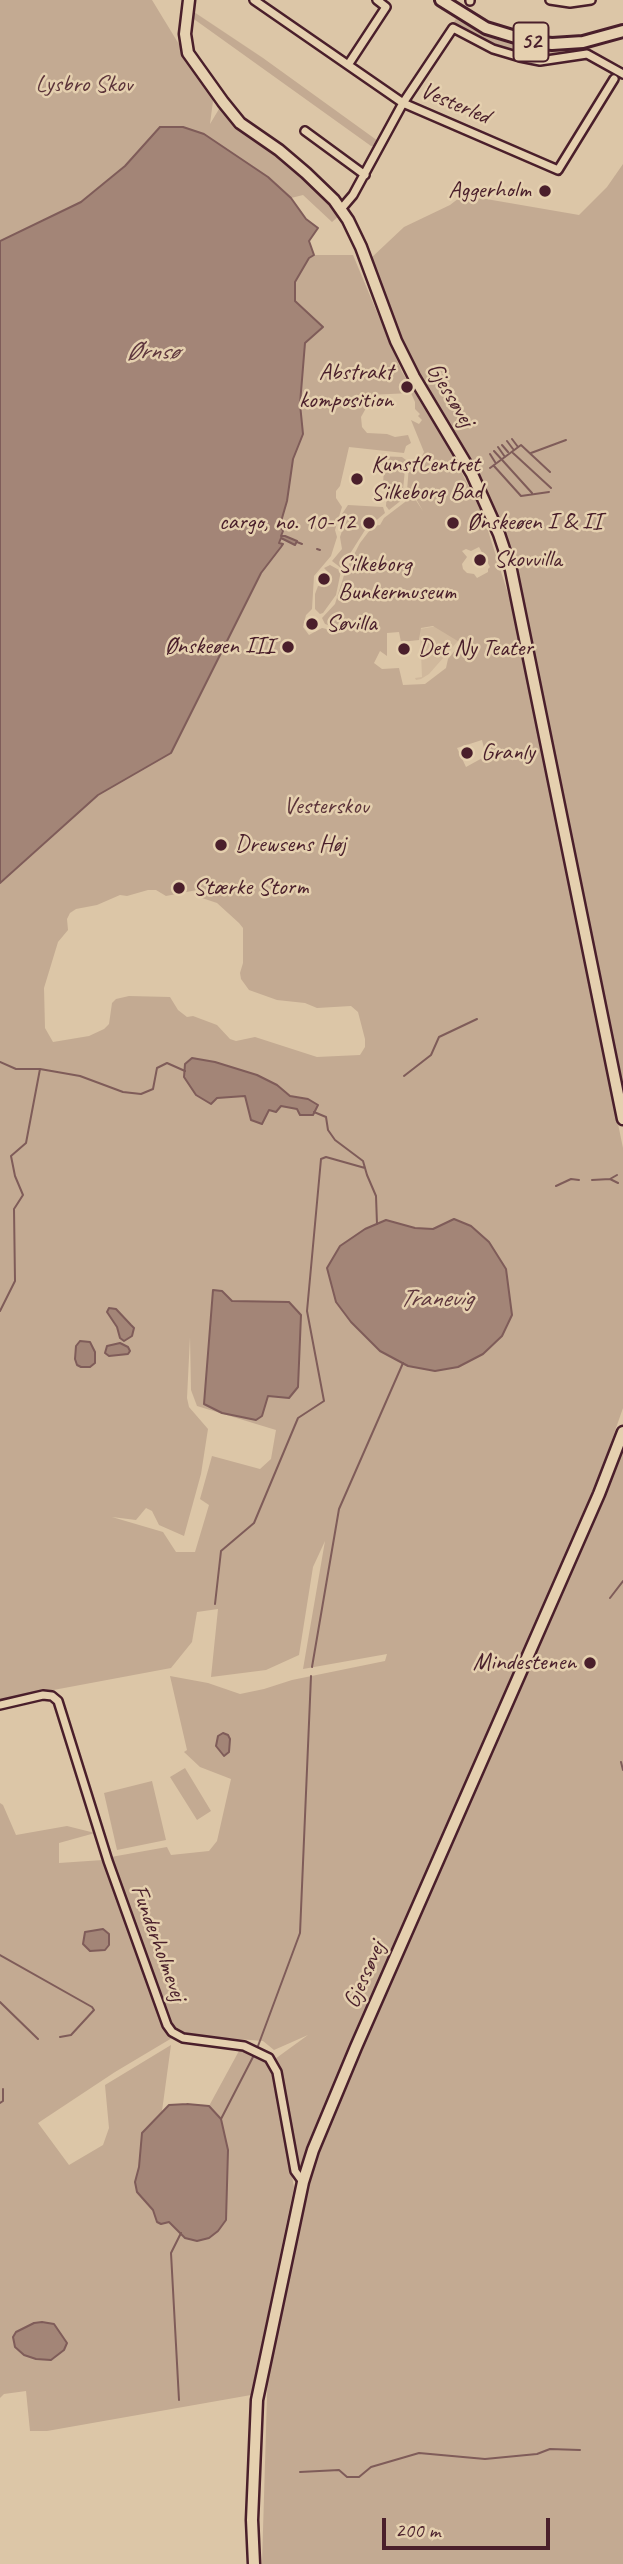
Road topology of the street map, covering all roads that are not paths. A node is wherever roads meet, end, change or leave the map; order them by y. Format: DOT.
graph roads {
  1 [pos="189,0"];
  2 [pos="254,0"];
  3 [pos="377,0"];
  4 [pos="441,0"];
  5 [pos="550,0"];
  6 [pos="556,0"];
  7 [pos="591,0"];
  8 [pos="623,31"];
  9 [pos="348,65"];
  10 [pos="623,74"];
  11 [pos="614,79"];
  12 [pos="404,103"];
  13 [pos="305,131"];
  14 [pos="365,175"];
  15 [pos="341,209"];
  16 [pos="623,1119"];
  17 [pos="623,1432"];
  18 [pos="0,1705"];
  19 [pos="303,2182"];
  20 [pos="254,2564"];
  1 -- 15 [label="street, Gjessøvej"];
  2 -- 9 [label="street, Vesterled"];
  3 -- 9 [label="street"];
  4 -- 8 [label="main road, 52"];
  5 -- 6 [label="street"];
  6 -- 7 [label="street"];
  9 -- 12 [label="street, Vesterled"];
  10 -- 12 [label="street"];
  11 -- 12 [label="street, Vesterled"];
  12 -- 14 [label="street"];
  13 -- 14 [label="street"];
  14 -- 15 [label="street"];
  15 -- 16 [label="street, Gjessøvej"];
  17 -- 19 [label="street, Gjessøvej"];
  18 -- 19 [label="street, Funderholmevej"];
  19 -- 20 [label="street, Gjessøvej"];
}
